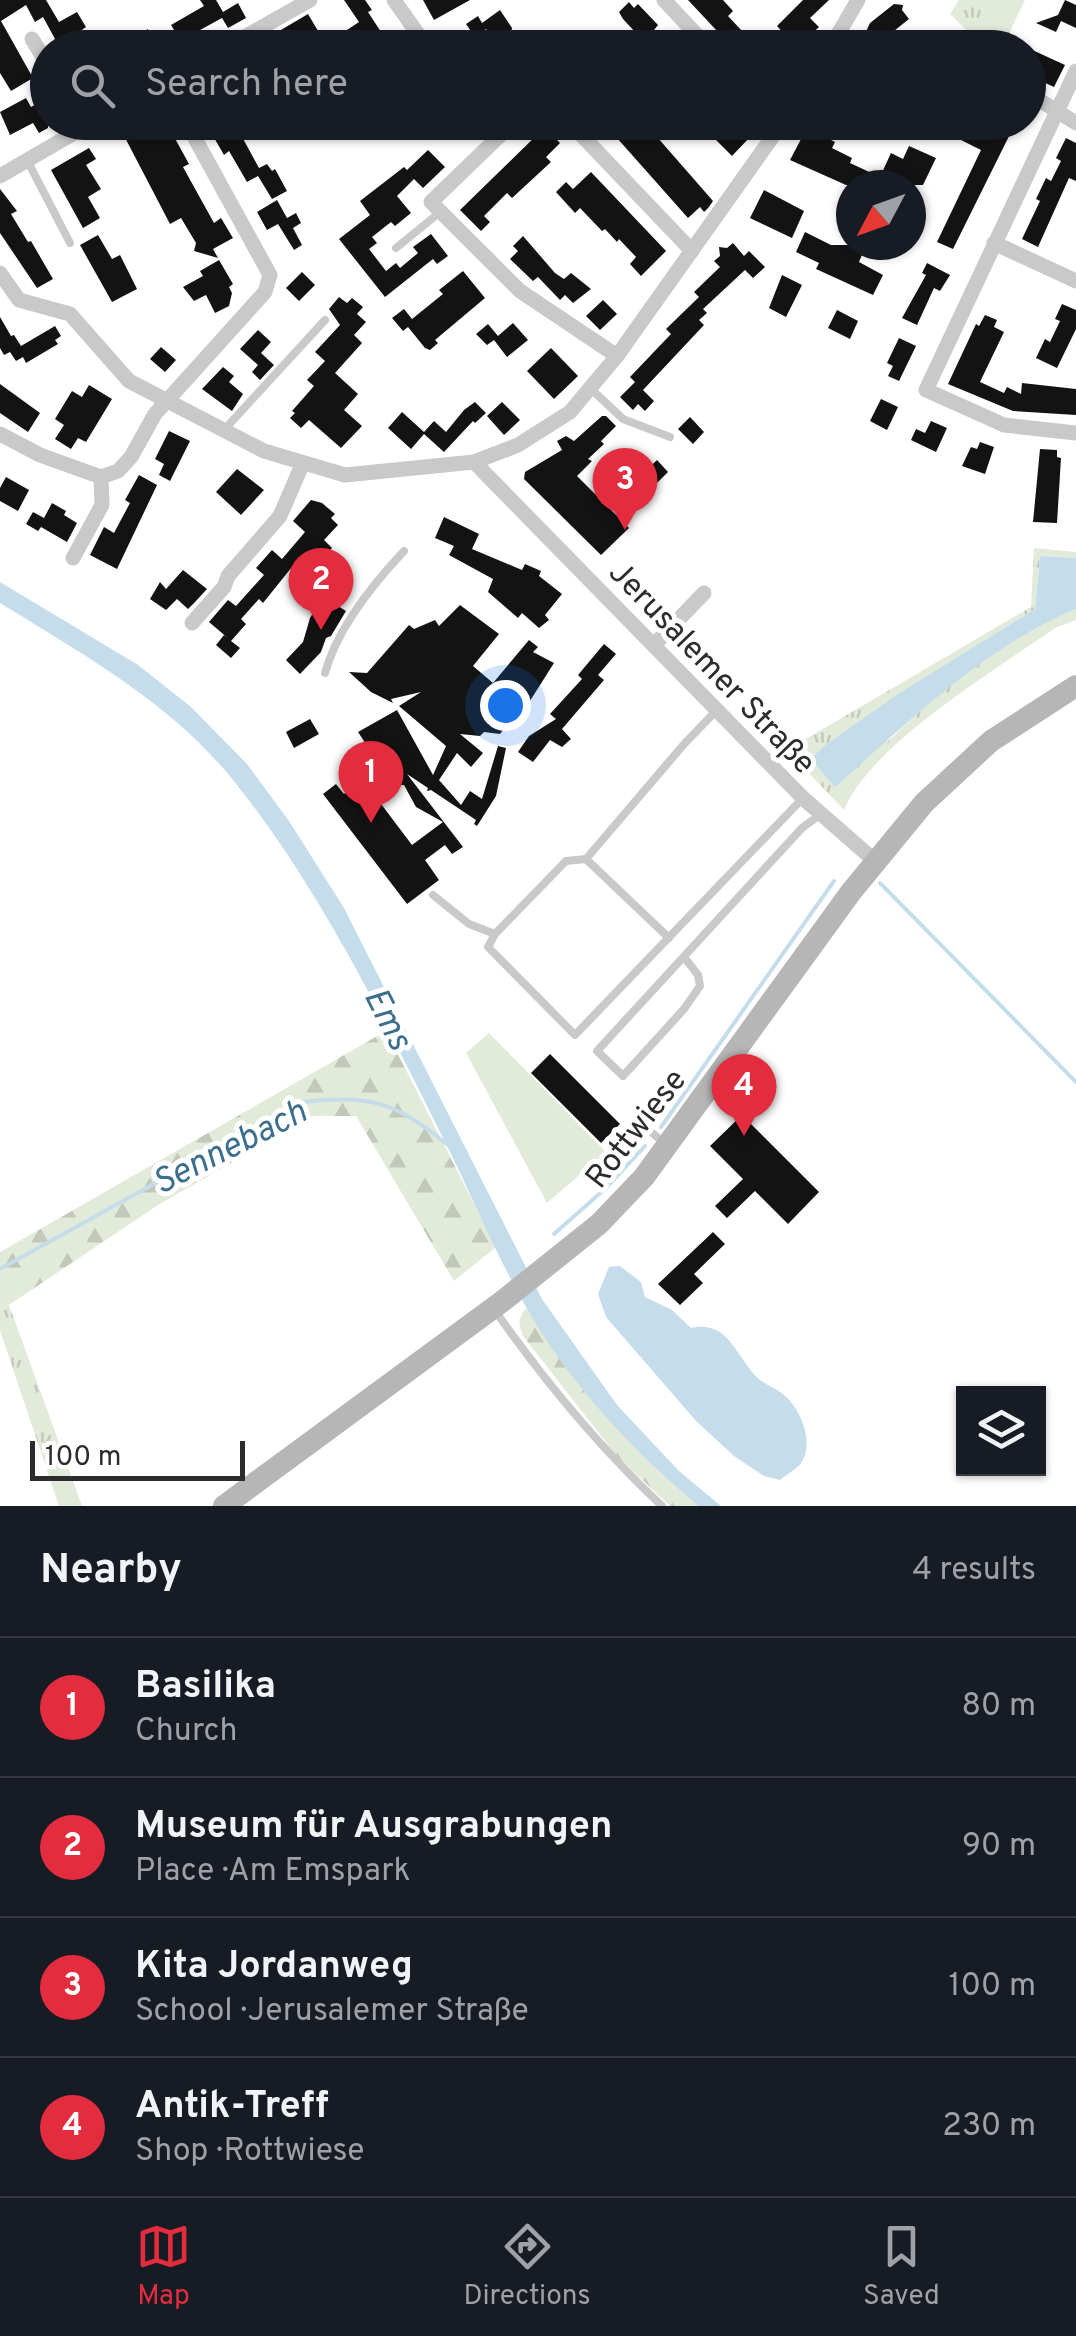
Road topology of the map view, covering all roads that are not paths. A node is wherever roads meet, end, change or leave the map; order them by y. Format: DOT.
graph roads {
  1 [pos="310,0"];
  2 [pos="394,0"];
  3 [pos="664,0"];
  4 [pos="853,3"];
  5 [pos="257,30"];
  6 [pos="413,30"];
  7 [pos="693,30"];
  8 [pos="839,30"];
  9 [pos="1076,72"];
  10 [pos="1046,105"];
  11 [pos="1057,112"];
  12 [pos="1076,122"];
  13 [pos="1046,135"];
  14 [pos="60,140"];
  15 [pos="196,140"];
  16 [pos="496,140"];
  17 [pos="585,140"];
  18 [pos="770,140"];
  19 [pos="1044,140"];
  20 [pos="27,160"];
  21 [pos="0,176"];
  22 [pos="441,211"];
  23 [pos="70,244"];
  24 [pos="994,244"];
  25 [pos="396,248"];
  26 [pos="692,251"];
  27 [pos="0,274"];
  28 [pos="1076,281"];
  29 [pos="325,320"];
  30 [pos="616,356"];
  31 [pos="590,388"];
  32 [pos="166,401"];
  33 [pos="224,430"];
  34 [pos="1076,433"];
  35 [pos="0,434"];
  36 [pos="670,438"];
  37 [pos="474,462"];
  38 [pos="302,464"];
  39 [pos="101,478"];
  40 [pos="404,551"];
  41 [pos="73,558"];
  42 [pos="704,593"];
  43 [pos="192,624"];
  44 [pos="654,645"];
  45 [pos="325,673"];
  46 [pos="1076,686"];
  47 [pos="717,710"];
  48 [pos="803,798"];
  49 [pos="821,814"];
  50 [pos="586,859"];
  51 [pos="876,862"];
  52 [pos="433,895"];
  53 [pos="494,934"];
  54 [pos="669,938"];
  55 [pos="684,957"];
  56 [pos="642,1124"];
  57 [pos="667,1146"];
  58 [pos="499,1304"];
  59 [pos="224,1506"];
  60 [pos="662,1506"];
  1 -- 5 [label="street"];
  2 -- 6 [label="street"];
  3 -- 7 [label="street"];
  4 -- 8 [label="street"];
  9 -- 11 [label="street"];
  10 -- 11 [label="street"];
  11 -- 12 [label="street"];
  11 -- 13 [label="street"];
  14 -- 20 [label="street"];
  15 -- 32 [label="street"];
  16 -- 22 [label="street"];
  17 -- 26 [label="street"];
  18 -- 26 [label="street"];
  19 -- 24 [label="street"];
  20 -- 21 [label="street"];
  20 -- 23 [label="lane"];
  22 -- 25 [label="lane"];
  22 -- 30 [label="street"];
  24 -- 28 [label="street"];
  24 -- 34 [label="street"];
  26 -- 30 [label="street"];
  27 -- 32 [label="street"];
  29 -- 33 [label="lane"];
  30 -- 31 [label="street"];
  31 -- 36 [label="lane"];
  31 -- 37 [label="street"];
  32 -- 33 [label="street"];
  32 -- 39 [label="street"];
  33 -- 38 [label="street"];
  35 -- 39 [label="street"];
  37 -- 38 [label="street"];
  37 -- 44 [label="street, Jerusalemer Straße"];
  38 -- 43 [label="street"];
  39 -- 41 [label="street"];
  40 -- 45 [label="lane"];
  42 -- 44 [label="street"];
  44 -- 47 [label="street, Jerusalemer Straße"];
  46 -- 51 [label="street, Rottwiese"];
  47 -- 48 [label="street, Jerusalemer Straße"];
  47 -- 50 [label="lane"];
  48 -- 49 [label="street, Jerusalemer Straße"];
  48 -- 54 [label="lane"];
  49 -- 51 [label="street, Jerusalemer Straße"];
  49 -- 55 [label="lane"];
  50 -- 53 [label="lane"];
  50 -- 54 [label="lane"];
  51 -- 57 [label="street, Rottwiese"];
  52 -- 53 [label="lane"];
  53 -- 54 [label="lane"];
  55 -- 55 [label="lane"];
  56 -- 57 [label="lane"];
  57 -- 58 [label="street, Rottwiese"];
  58 -- 59 [label="street, Rottwiese"];
  58 -- 60 [label="lane"];
}
